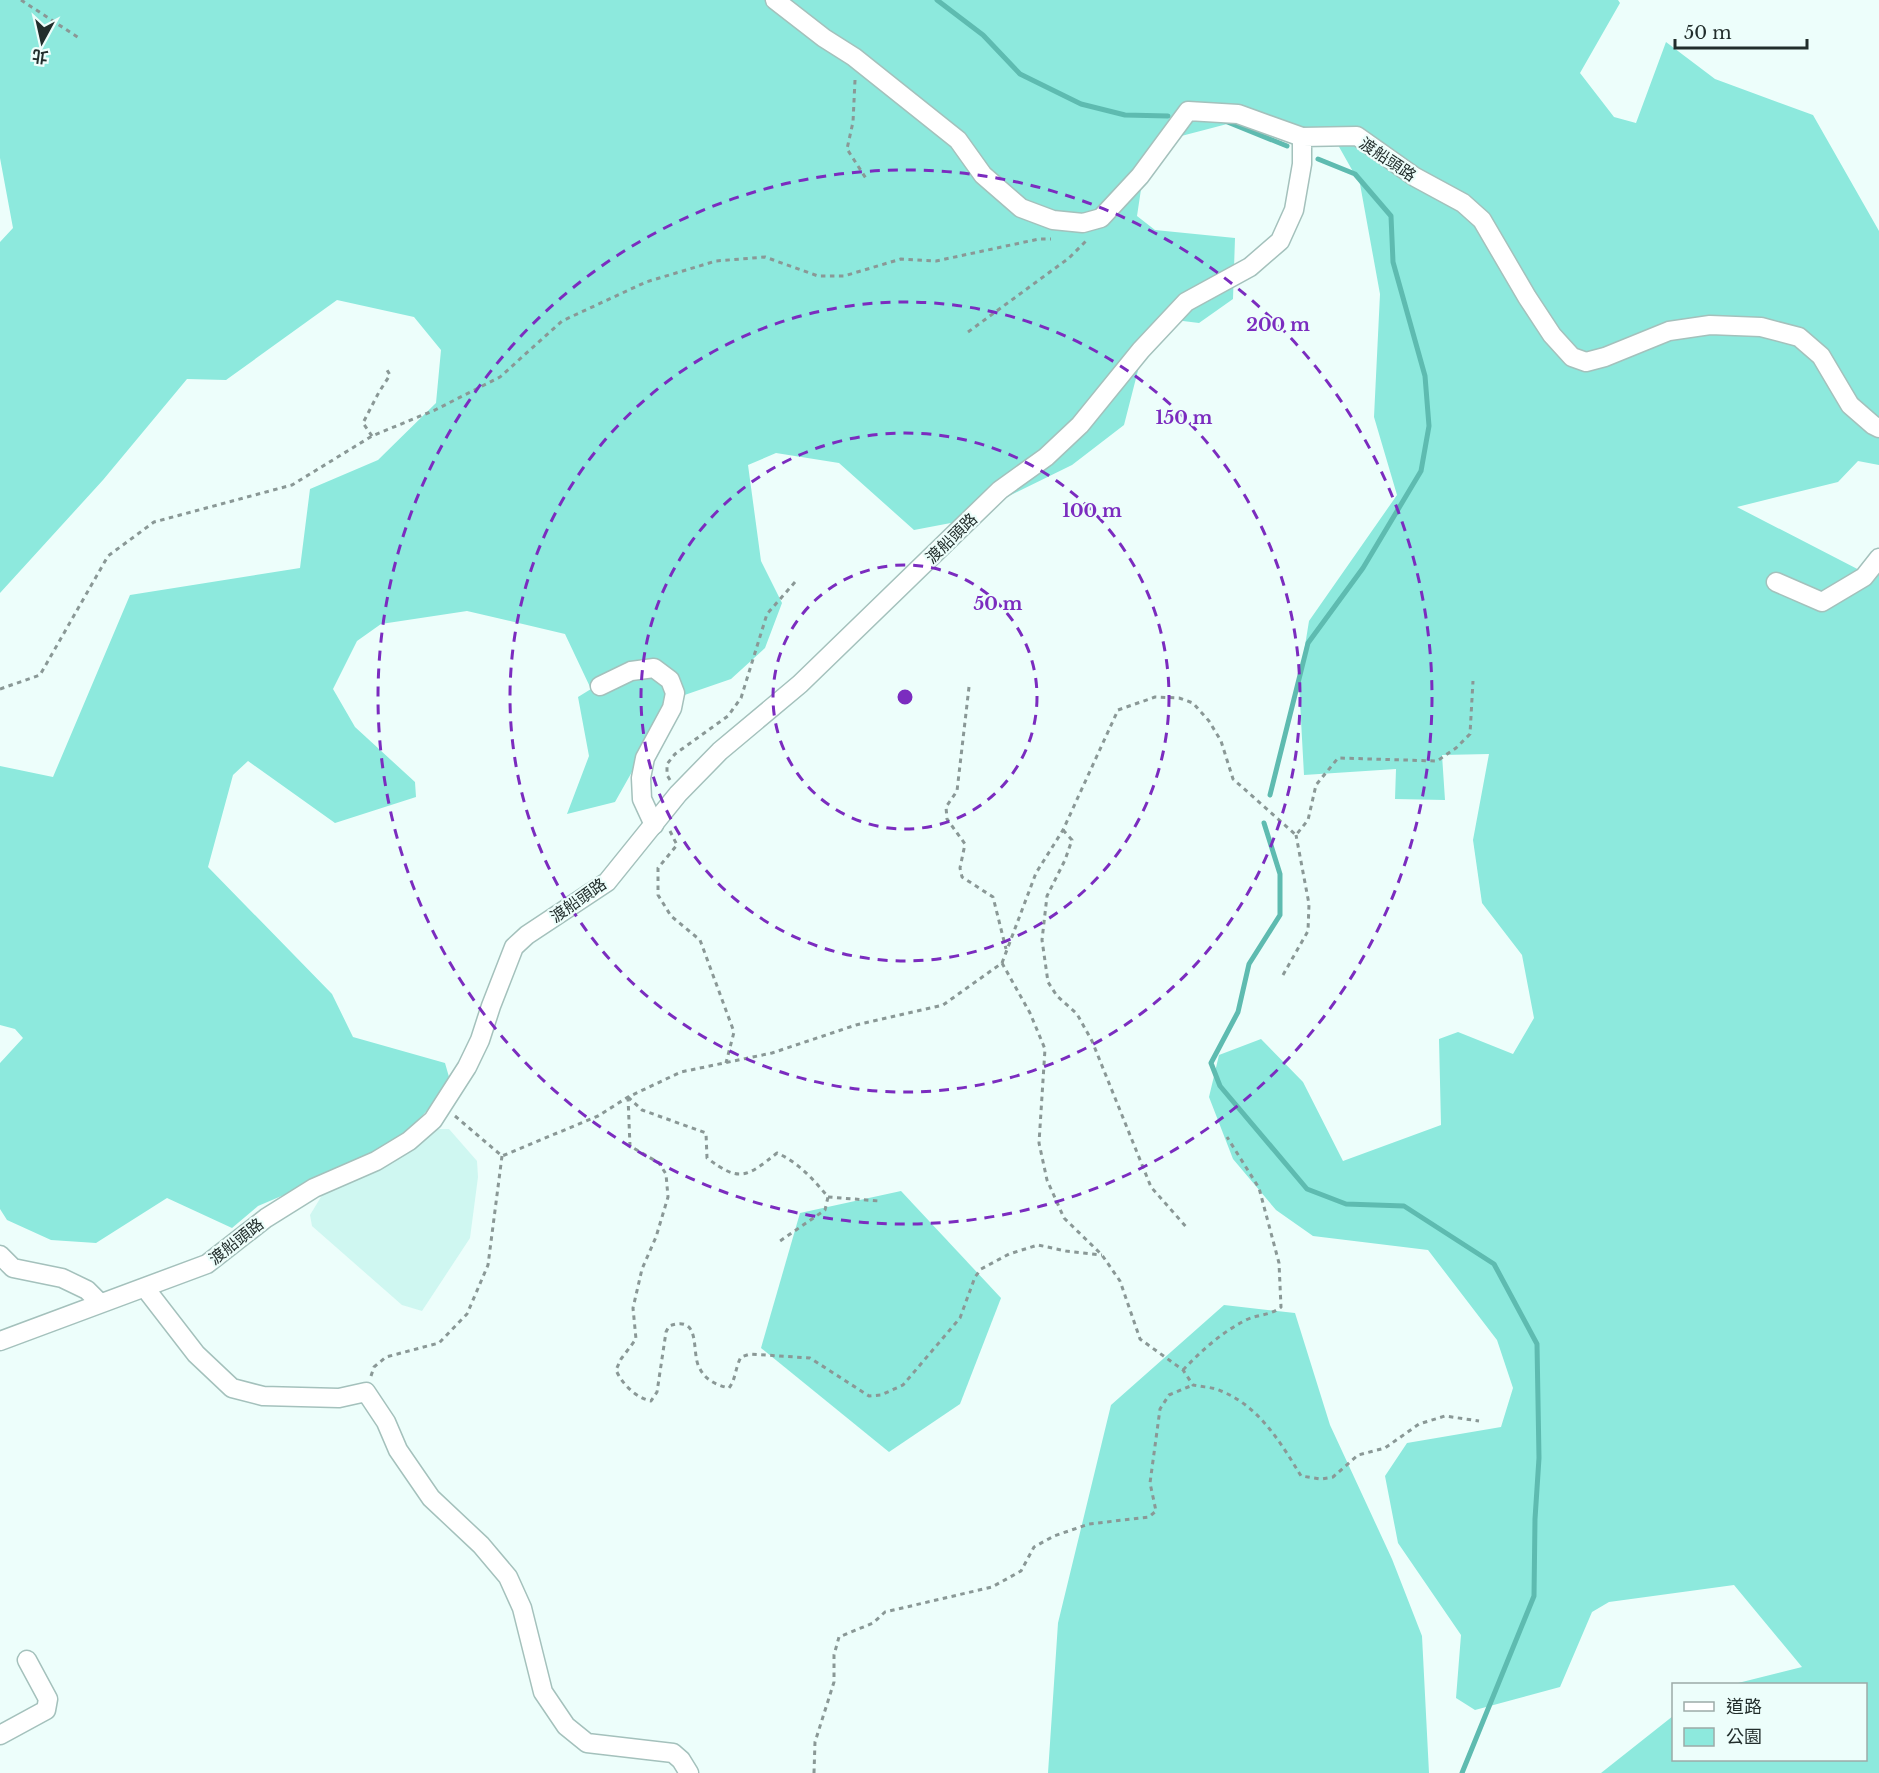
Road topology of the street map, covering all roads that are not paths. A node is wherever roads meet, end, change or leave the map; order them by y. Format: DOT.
graph roads {
  1 [pos="775,0"];
  2 [pos="1302,137"];
  3 [pos="1879,428"];
  4 [pos="1879,558"];
  5 [pos="1776,582"];
  6 [pos="600,686"];
  7 [pos="658,819"];
  8 [pos="0,1256"];
  9 [pos="145,1288"];
  10 [pos="100,1303"];
  11 [pos="0,1341"];
  12 [pos="27,1660"];
  13 [pos="0,1735"];
  14 [pos="689,1773"];
  1 -- 2 [label="street"];
  2 -- 3 [label="street, 渡船頭路"];
  2 -- 7 [label="street, 渡船頭路"];
  4 -- 5 [label="street"];
  6 -- 7 [label="street"];
  7 -- 9 [label="street, 渡船頭路"];
  8 -- 10 [label="street"];
  9 -- 10 [label="street, 渡船頭路"];
  9 -- 14 [label="street"];
  10 -- 11 [label="street, 渡船頭路"];
  12 -- 13 [label="street"];
}
